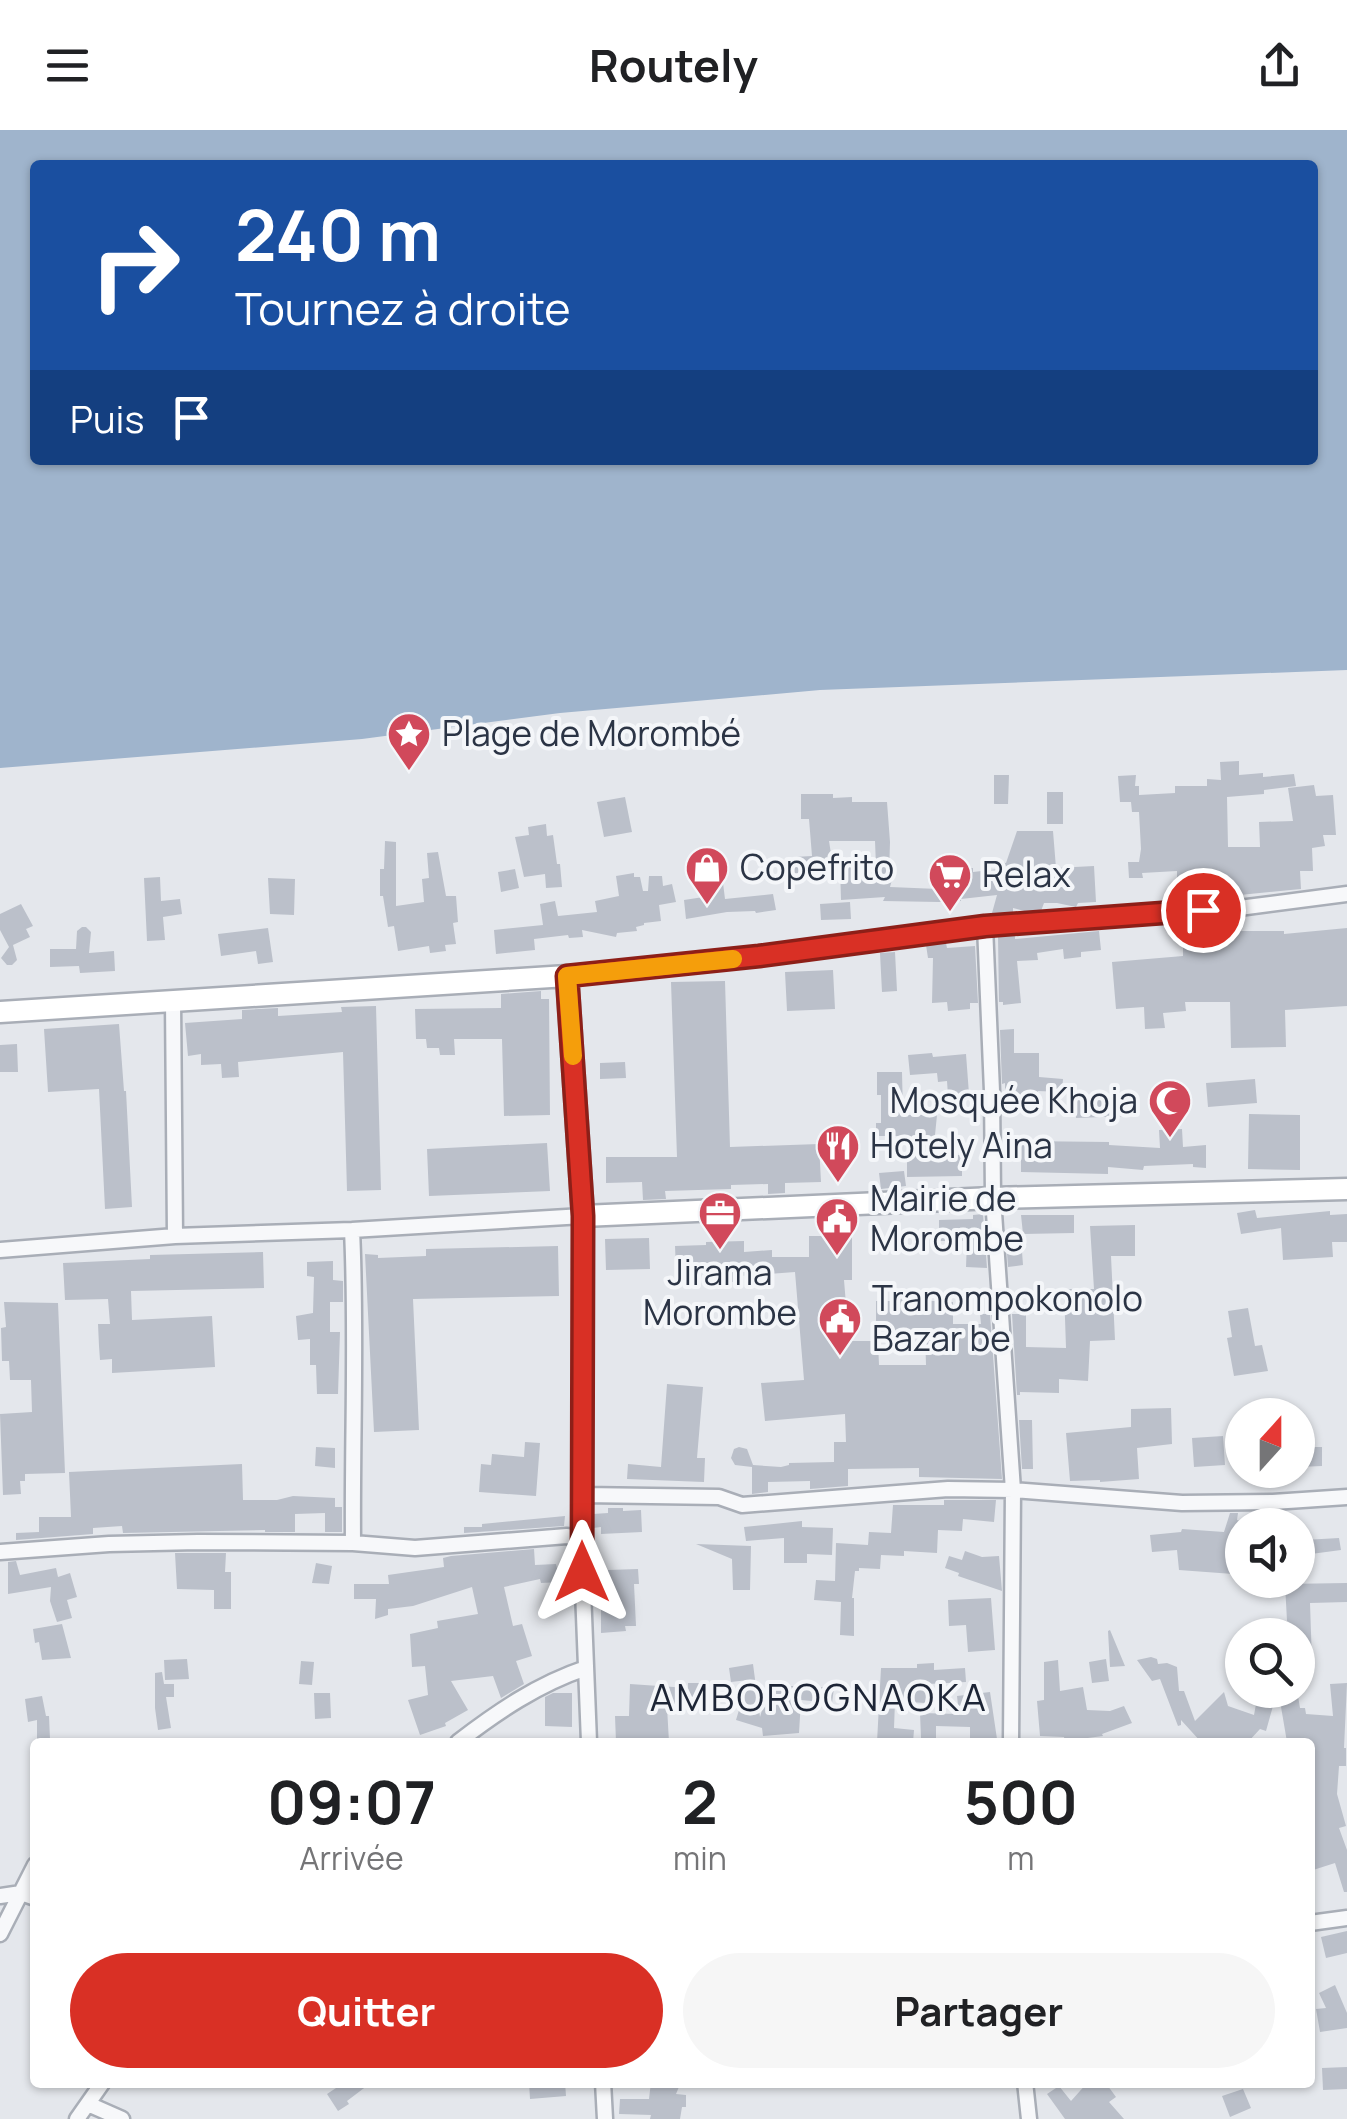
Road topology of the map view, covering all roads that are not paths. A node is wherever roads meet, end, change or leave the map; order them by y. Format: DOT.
graph roads {
  1 [pos="1347,894"];
  2 [pos="985,926"];
  3 [pos="567,976"];
  4 [pos="173,1001"];
  5 [pos="0,1012"];
  6 [pos="1347,1189"];
  7 [pos="993,1198"];
  8 [pos="583,1216"];
  9 [pos="352,1230"];
  10 [pos="175,1236"];
  11 [pos="0,1250"];
  12 [pos="1012,1490"];
  13 [pos="584,1495"];
  14 [pos="1347,1497"];
  15 [pos="581,1540"];
  16 [pos="353,1543"];
  17 [pos="0,1552"];
  18 [pos="586,1668"];
  19 [pos="463,1738"];
  20 [pos="588,1738"];
  21 [pos="1011,1738"];
  22 [pos="0,1896"];
  23 [pos="28,1896"];
  24 [pos="1347,1918"];
  25 [pos="1315,1921"];
  26 [pos="0,1934"];
  27 [pos="99,2088"];
  28 [pos="602,2088"];
  29 [pos="1026,2088"];
  30 [pos="88,2104"];
  31 [pos="76,2119"];
  32 [pos="122,2119"];
  33 [pos="604,2119"];
  34 [pos="1029,2119"];
  1 -- 2 [label="street"];
  2 -- 3 [label="street"];
  2 -- 7 [label="street"];
  3 -- 4 [label="street"];
  3 -- 8 [label="street"];
  4 -- 5 [label="street"];
  4 -- 10 [label="street"];
  6 -- 7 [label="street"];
  7 -- 8 [label="street"];
  7 -- 12 [label="street"];
  8 -- 9 [label="street"];
  8 -- 13 [label="street"];
  9 -- 10 [label="street"];
  9 -- 16 [label="street"];
  10 -- 11 [label="street"];
  12 -- 13 [label="street"];
  12 -- 14 [label="street"];
  12 -- 21 [label="street"];
  13 -- 15 [label="street"];
  15 -- 16 [label="street"];
  15 -- 18 [label="street"];
  16 -- 17 [label="street"];
  18 -- 19 [label="street"];
  18 -- 20 [label="street"];
  22 -- 23 [label="street"];
  23 -- 26 [label="street"];
  24 -- 25 [label="street"];
  27 -- 30 [label="street"];
  28 -- 33 [label="street"];
  29 -- 34 [label="street"];
  30 -- 31 [label="street"];
  30 -- 32 [label="street"];
}
